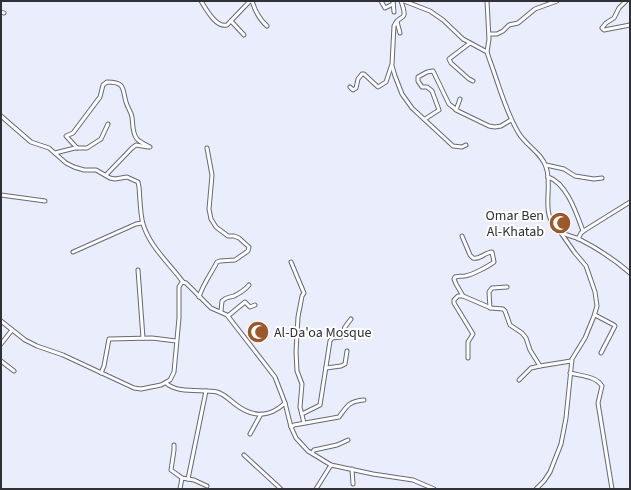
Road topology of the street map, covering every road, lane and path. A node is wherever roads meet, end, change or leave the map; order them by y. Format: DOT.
graph roads {
  1 [pos="201,1"];
  2 [pos="251,1"];
  3 [pos="381,1"];
  4 [pos="403,1"];
  5 [pos="487,1"];
  6 [pos="557,1"];
  7 [pos="626,1"];
  8 [pos="393,2"];
  9 [pos="394,12"];
  10 [pos="231,21"];
  11 [pos="397,22"];
  12 [pos="630,25"];
  13 [pos="267,26"];
  14 [pos="400,33"];
  15 [pos="244,34"];
  16 [pos="489,34"];
  17 [pos="470,43"];
  18 [pos="487,52"];
  19 [pos="392,64"];
  20 [pos="473,81"];
  21 [pos="350,87"];
  22 [pos="460,99"];
  23 [pos="456,110"];
  24 [pos="1,116"];
  25 [pos="425,119"];
  26 [pos="511,120"];
  27 [pos="108,124"];
  28 [pos="466,145"];
  29 [pos="78,148"];
  30 [pos="207,148"];
  31 [pos="55,153"];
  32 [pos="546,166"];
  33 [pos="106,175"];
  34 [pos="548,177"];
  35 [pos="602,178"];
  36 [pos="1,195"];
  37 [pos="44,201"];
  38 [pos="630,202"];
  39 [pos="142,223"];
  40 [pos="560,232"];
  41 [pos="583,232"];
  42 [pos="462,236"];
  43 [pos="577,238"];
  44 [pos="568,244"];
  45 [pos="73,252"];
  46 [pos="292,262"];
  47 [pos="138,270"];
  48 [pos="630,273"];
  49 [pos="184,282"];
  50 [pos="248,285"];
  51 [pos="507,287"];
  52 [pos="463,296"];
  53 [pos="199,297"];
  54 [pos="255,305"];
  55 [pos="490,308"];
  56 [pos="221,311"];
  57 [pos="595,315"];
  58 [pos="228,316"];
  59 [pos="352,319"];
  60 [pos="1,321"];
  61 [pos="12,330"];
  62 [pos="144,338"];
  63 [pos="176,341"];
  64 [pos="1,344"];
  65 [pos="347,351"];
  66 [pos="601,353"];
  67 [pos="468,358"];
  68 [pos="1,361"];
  69 [pos="572,361"];
  70 [pos="540,366"];
  71 [pos="326,368"];
  72 [pos="14,371"];
  73 [pos="101,373"];
  74 [pos="570,373"];
  75 [pos="520,380"];
  76 [pos="166,383"];
  77 [pos="206,392"];
  78 [pos="364,400"];
  79 [pos="285,403"];
  80 [pos="261,414"];
  81 [pos="302,414"];
  82 [pos="304,424"];
  83 [pos="291,427"];
  84 [pos="250,434"];
  85 [pos="348,440"];
  86 [pos="174,445"];
  87 [pos="312,453"];
  88 [pos="244,455"];
  89 [pos="332,465"];
  90 [pos="352,469"];
  91 [pos="182,478"];
  92 [pos="188,479"];
  93 [pos="353,484"];
  94 [pos="208,486"];
  95 [pos="180,489"];
  96 [pos="281,489"];
  97 [pos="316,489"];
  98 [pos="434,489"];
  99 [pos="536,489"];
  100 [pos="612,489"];
  1 -- 10 [label="street"];
  2 -- 10 [label="street"];
  2 -- 13 [label="street"];
  3 -- 8 [label="street"];
  4 -- 11 [label="street"];
  4 -- 17 [label="street"];
  5 -- 16 [label="street"];
  6 -- 16 [label="street"];
  7 -- 12 [label="street"];
  8 -- 9 [label="street"];
  10 -- 15 [label="street"];
  11 -- 14 [label="street"];
  11 -- 19 [label="street"];
  16 -- 18 [label="street"];
  17 -- 18 [label="street"];
  17 -- 20 [label="street"];
  18 -- 26 [label="street"];
  19 -- 21 [label="street"];
  19 -- 25 [label="street"];
  22 -- 23 [label="street"];
  23 -- 25 [label="street"];
  23 -- 26 [label="street"];
  24 -- 31 [label="street"];
  25 -- 28 [label="street"];
  26 -- 32 [label="street"];
  27 -- 29 [label="street"];
  29 -- 31 [label="street"];
  29 -- 33 [label="street"];
  30 -- 53 [label="street"];
  31 -- 33 [label="street"];
  32 -- 34 [label="street"];
  32 -- 35 [label="street"];
  33 -- 39 [label="street"];
  34 -- 40 [label="street"];
  34 -- 41 [label="street"];
  36 -- 37 [label="street"];
  38 -- 41 [label="street"];
  39 -- 45 [label="street"];
  39 -- 49 [label="street"];
  40 -- 43 [label="street"];
  40 -- 44 [label="street"];
  41 -- 43 [label="street"];
  42 -- 52 [label="street"];
  43 -- 44 [label="street"];
  43 -- 48 [label="street"];
  44 -- 57 [label="street"];
  46 -- 81 [label="street"];
  47 -- 62 [label="street"];
  49 -- 53 [label="street"];
  49 -- 63 [label="street"];
  50 -- 56 [label="street"];
  51 -- 55 [label="street"];
  52 -- 55 [label="street"];
  52 -- 67 [label="street"];
  53 -- 56 [label="street"];
  54 -- 58 [label="street"];
  55 -- 70 [label="street"];
  56 -- 58 [label="street"];
  57 -- 66 [label="street"];
  57 -- 69 [label="street"];
  58 -- 79 [label="street"];
  59 -- 71 [label="street"];
  60 -- 61 [label="street"];
  61 -- 64 [label="street"];
  61 -- 73 [label="street"];
  62 -- 63 [label="street"];
  62 -- 73 [label="street"];
  63 -- 76 [label="street"];
  65 -- 71 [label="street"];
  68 -- 72 [label="street"];
  69 -- 70 [label="street"];
  69 -- 74 [label="street"];
  70 -- 75 [label="street"];
  71 -- 81 [label="street"];
  73 -- 76 [label="street"];
  74 -- 99 [label="street"];
  74 -- 100 [label="street"];
  76 -- 77 [label="street"];
  77 -- 80 [label="street"];
  77 -- 92 [label="street"];
  78 -- 82 [label="street"];
  79 -- 80 [label="street"];
  79 -- 83 [label="street"];
  80 -- 84 [label="street"];
  81 -- 82 [label="street"];
  82 -- 83 [label="street"];
  83 -- 87 [label="street"];
  85 -- 87 [label="street"];
  86 -- 91 [label="street"];
  87 -- 89 [label="street"];
  88 -- 96 [label="street"];
  89 -- 90 [label="street"];
  89 -- 97 [label="street"];
  90 -- 93 [label="street"];
  90 -- 98 [label="street"];
  91 -- 92 [label="street"];
  91 -- 95 [label="street"];
  92 -- 94 [label="street"];
}
